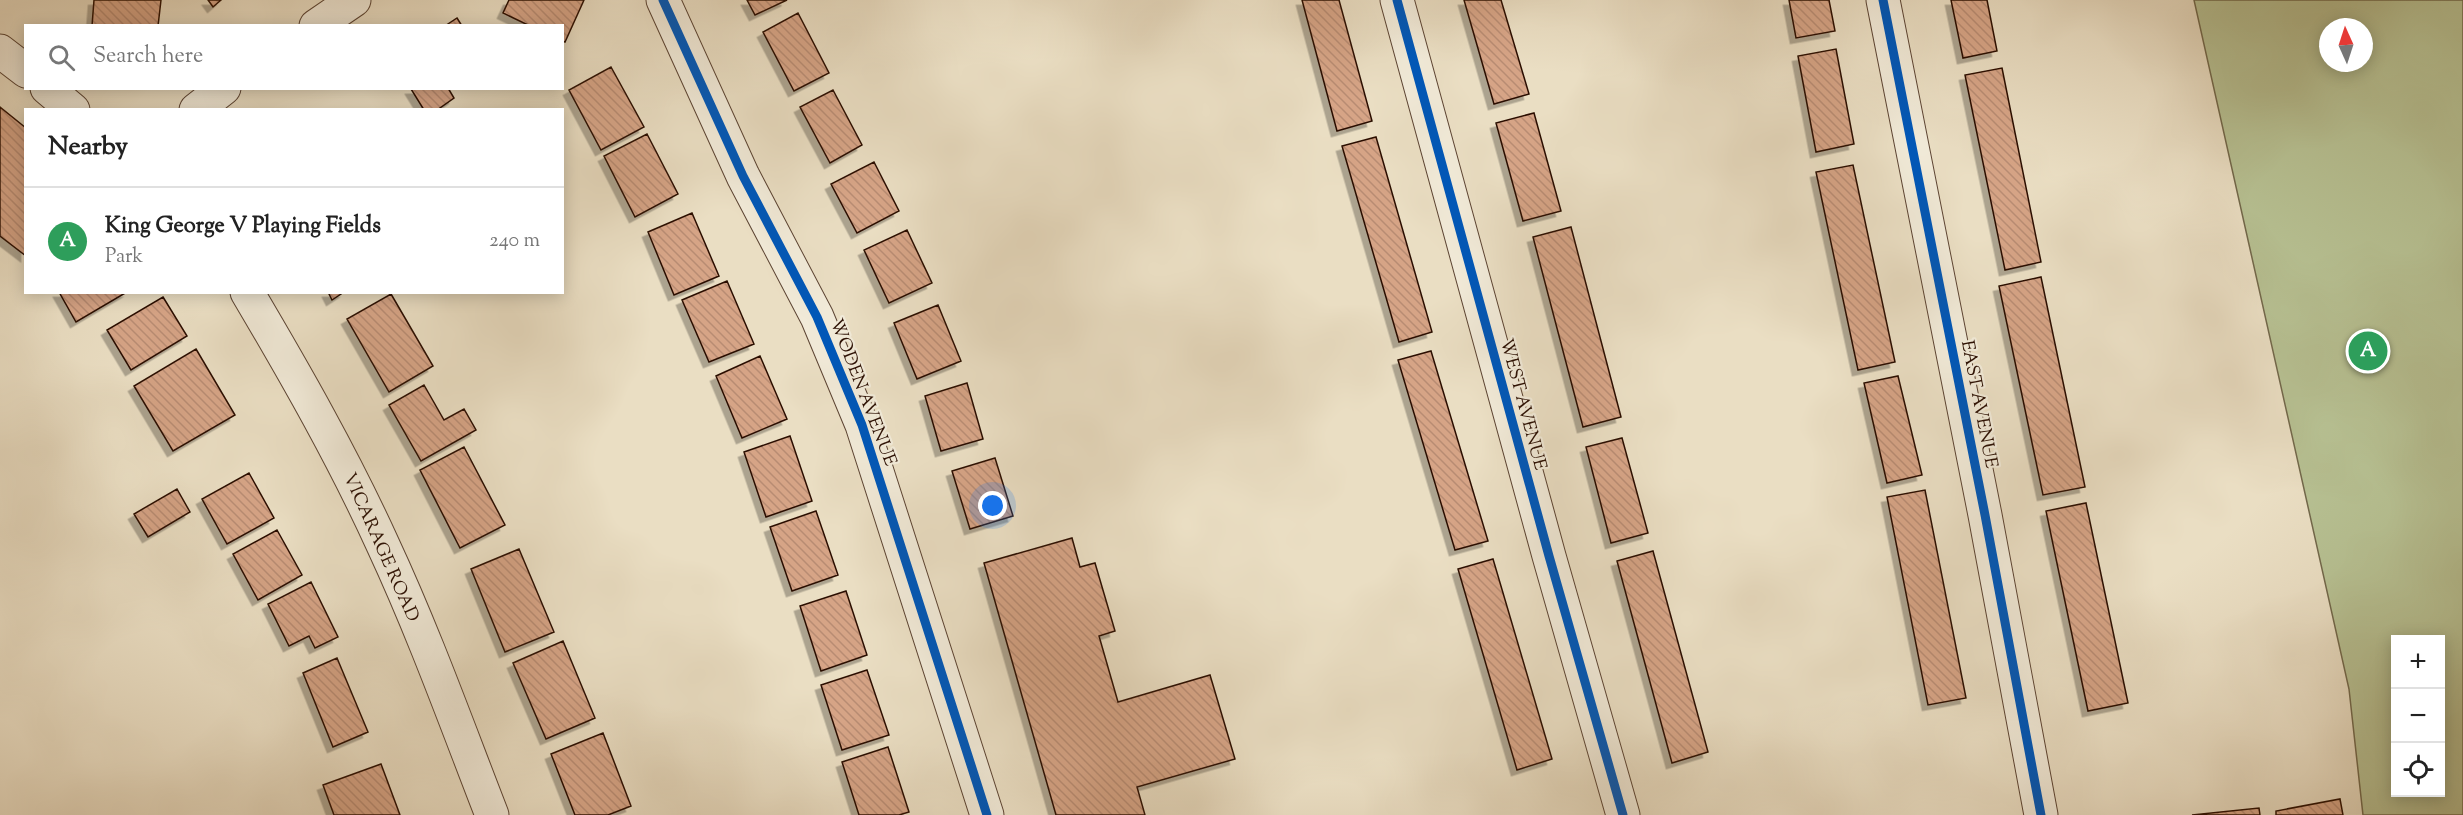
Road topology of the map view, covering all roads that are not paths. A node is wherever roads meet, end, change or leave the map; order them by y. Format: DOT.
graph roads {
  1 [pos="354,0"];
  2 [pos="663,0"];
  3 [pos="1396,0"];
  4 [pos="1883,0"];
  5 [pos="319,24"];
  6 [pos="0,51"];
  7 [pos="24,69"];
  8 [pos="49,90"];
  9 [pos="221,90"];
  10 [pos="71,108"];
  11 [pos="199,108"];
  12 [pos="248,294"];
  13 [pos="492,815"];
  14 [pos="987,815"];
  15 [pos="1623,815"];
  16 [pos="2041,815"];
  1 -- 5 [label="street"];
  2 -- 14 [label="street, WODEN AVENUE"];
  3 -- 15 [label="street, WEST AVENUE"];
  4 -- 16 [label="street, EAST AVENUE"];
  6 -- 7 [label="street"];
  8 -- 10 [label="street"];
  9 -- 11 [label="street"];
  12 -- 13 [label="street, VICARAGE ROAD"];
}
